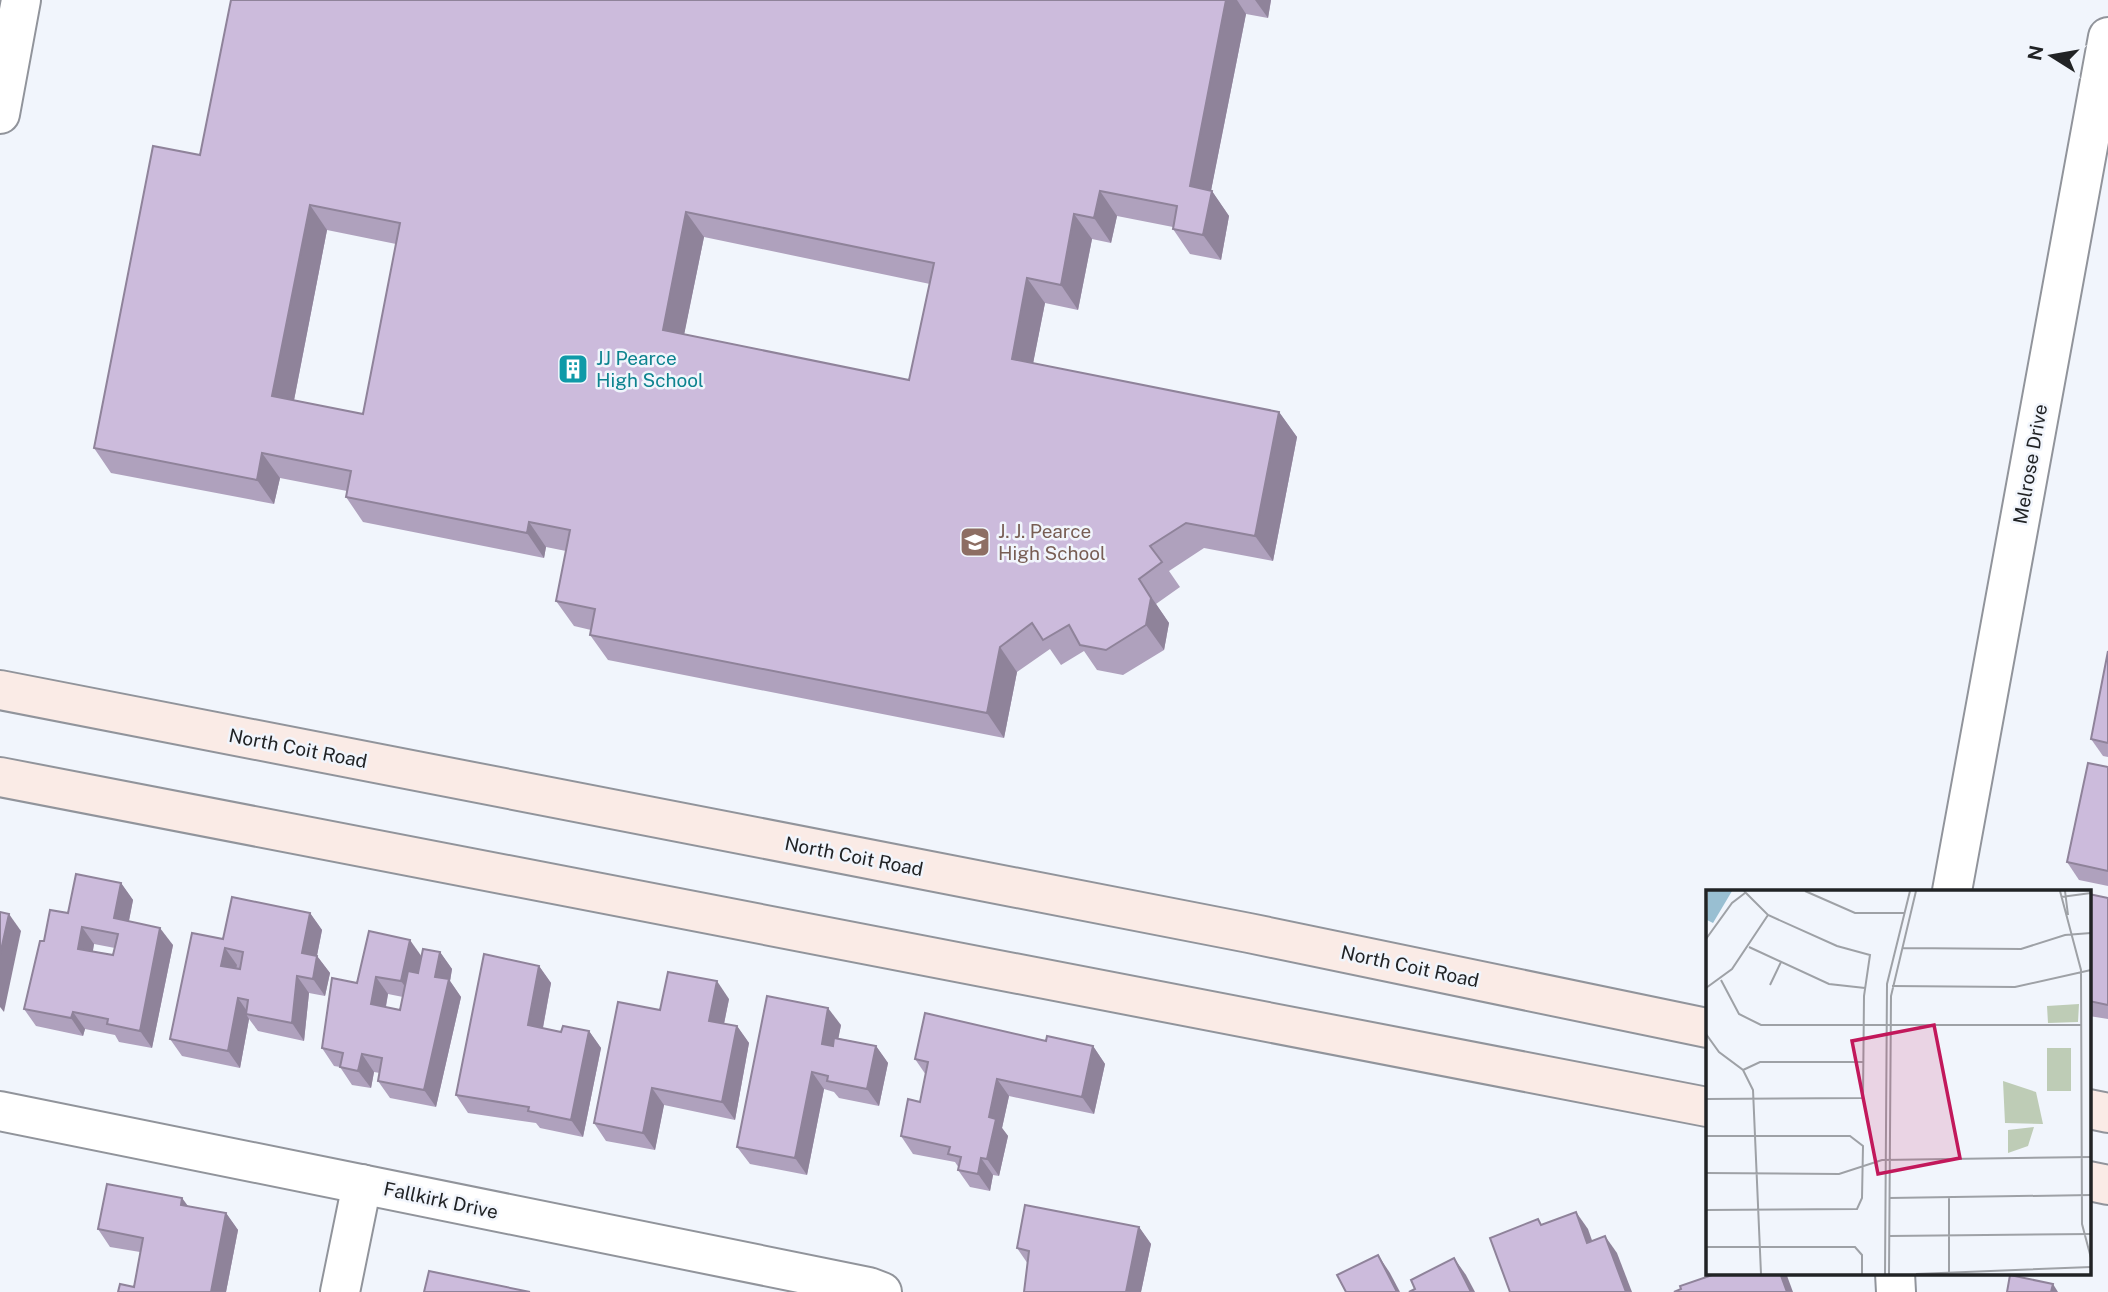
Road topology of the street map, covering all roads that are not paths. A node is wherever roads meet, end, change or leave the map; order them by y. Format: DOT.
graph roads {
  1 [pos="21,0"];
  2 [pos="2108,37"];
  3 [pos="0,114"];
  4 [pos="0,690"];
  5 [pos="0,777"];
  6 [pos="1952,890"];
  7 [pos="1706,1028"];
  8 [pos="1706,1107"];
  9 [pos="2090,1109"];
  10 [pos="0,1111"];
  11 [pos="2108,1113"];
  12 [pos="2090,1181"];
  13 [pos="362,1184"];
  14 [pos="2108,1185"];
  15 [pos="1895,1274"];
  16 [pos="340,1292"];
  17 [pos="881,1292"];
  18 [pos="1896,1292"];
  1 -- 3 [label="street"];
  2 -- 6 [label="street, Melrose Drive"];
  4 -- 7 [label="main road, North Coit Road"];
  5 -- 8 [label="main road"];
  9 -- 11 [label="main road"];
  10 -- 13 [label="street, Fallkirk Drive"];
  12 -- 14 [label="main road"];
  13 -- 16 [label="street"];
  13 -- 17 [label="street, Fallkirk Drive"];
  15 -- 18 [label="street"];
}
